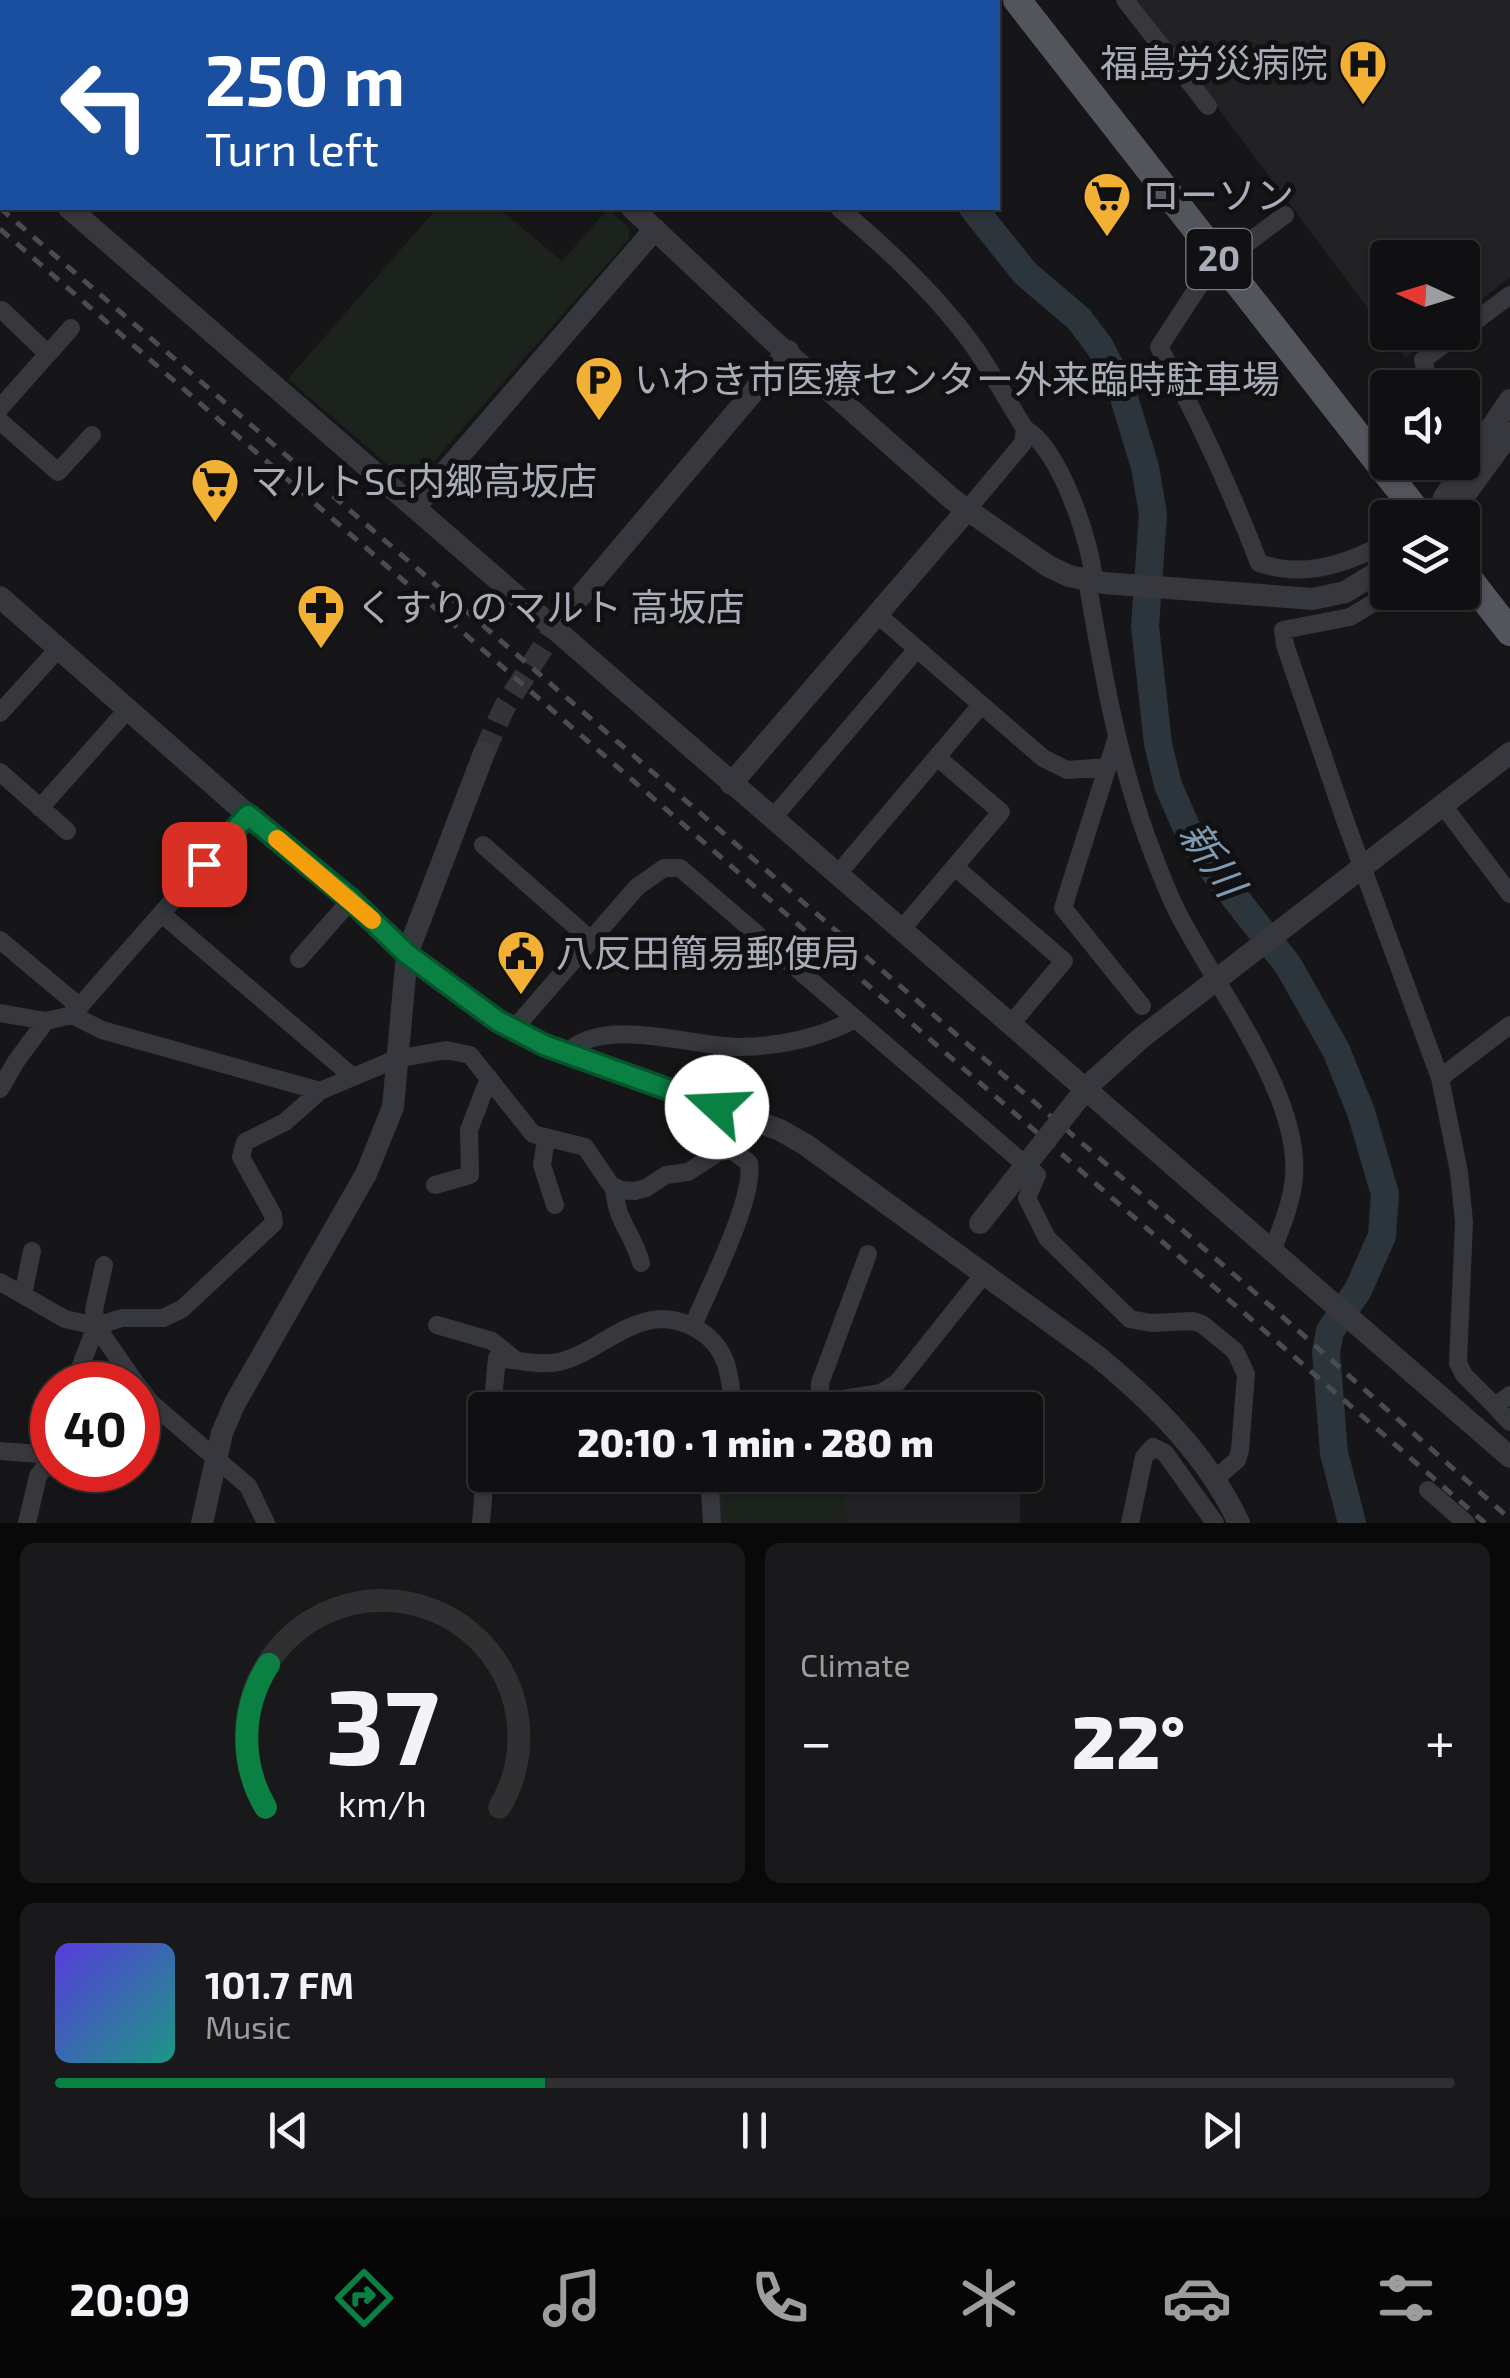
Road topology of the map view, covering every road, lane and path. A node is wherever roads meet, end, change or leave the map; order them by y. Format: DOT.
graph roads {
  1 [pos="1017,0"];
  2 [pos="1125,0"];
  3 [pos="1208,106"];
  4 [pos="72,210"];
  5 [pos="634,210"];
  6 [pos="842,210"];
  7 [pos="1285,215"];
  8 [pos="656,229"];
  9 [pos="1221,261"];
  10 [pos="1510,295"];
  11 [pos="2,310"];
  12 [pos="1480,318"];
  13 [pos="71,328"];
  14 [pos="1437,350"];
  15 [pos="788,352"];
  16 [pos="48,354"];
  17 [pos="1426,370"];
  18 [pos="0,408"];
  19 [pos="1507,420"];
  20 [pos="0,422"];
  21 [pos="1025,429"];
  22 [pos="92,434"];
  23 [pos="1480,446"];
  24 [pos="1408,500"];
  25 [pos="1459,500"];
  26 [pos="415,508"];
  27 [pos="967,510"];
  28 [pos="1370,551"];
  29 [pos="1370,577"];
  30 [pos="1095,582"];
  31 [pos="1480,593"];
  32 [pos="0,597"];
  33 [pos="1370,605"];
  34 [pos="878,615"];
  35 [pos="561,619"];
  36 [pos="1510,632"];
  37 [pos="59,648"];
  38 [pos="917,649"];
  39 [pos="981,705"];
  40 [pos="128,709"];
  41 [pos="0,713"];
  42 [pos="1117,737"];
  43 [pos="1510,752"];
  44 [pos="484,753"];
  45 [pos="937,757"];
  46 [pos="1108,767"];
  47 [pos="0,772"];
  48 [pos="730,784"];
  49 [pos="1442,804"];
  50 [pos="40,808"];
  51 [pos="248,815"];
  52 [pos="772,819"];
  53 [pos="67,831"];
  54 [pos="483,844"];
  55 [pos="955,867"];
  56 [pos="837,875"];
  57 [pos="1510,894"];
  58 [pos="351,900"];
  59 [pos="162,914"];
  60 [pos="901,930"];
  61 [pos="0,940"];
  62 [pos="591,940"];
  63 [pos="407,954"];
  64 [pos="299,959"];
  65 [pos="1142,1006"];
  66 [pos="76,1011"];
  67 [pos="0,1013"];
  68 [pos="856,1019"];
  69 [pos="46,1021"];
  70 [pos="1011,1024"];
  71 [pos="1510,1026"];
  72 [pos="513,1030"];
  73 [pos="567,1053"];
  74 [pos="396,1060"];
  75 [pos="353,1077"];
  76 [pos="489,1078"];
  77 [pos="1440,1078"];
  78 [pos="0,1089"];
  79 [pos="320,1091"];
  80 [pos="546,1139"];
  81 [pos="435,1185"];
  82 [pos="614,1187"];
  83 [pos="555,1204"];
  84 [pos="32,1251"];
  85 [pos="955,1253"];
  86 [pos="868,1254"];
  87 [pos="1279,1254"];
  88 [pos="641,1263"];
  89 [pos="104,1265"];
  90 [pos="984,1274"];
  91 [pos="0,1282"];
  92 [pos="22,1295"];
  93 [pos="437,1325"];
  94 [pos="96,1326"];
  95 [pos="693,1326"];
  96 [pos="514,1360"];
  97 [pos="82,1362"];
  98 [pos="121,1362"];
  99 [pos="494,1392"];
  100 [pos="731,1392"];
  101 [pos="820,1392"];
  102 [pos="889,1392"];
  103 [pos="1503,1401"];
  104 [pos="160,1411"];
  105 [pos="1510,1422"];
  106 [pos="0,1451"];
  107 [pos="30,1454"];
  108 [pos="1510,1457"];
  109 [pos="216,1459"];
  110 [pos="1216,1478"];
  111 [pos="1428,1490"];
  112 [pos="34,1492"];
  113 [pos="483,1492"];
  114 [pos="710,1492"];
  115 [pos="27,1523"];
  116 [pos="202,1523"];
  117 [pos="266,1523"];
  118 [pos="480,1523"];
  119 [pos="712,1523"];
  120 [pos="1130,1523"];
  121 [pos="1216,1523"];
  122 [pos="1239,1523"];
  123 [pos="1466,1523"];
  1 -- 9 [label="main road, 20"];
  2 -- 3 [label="street"];
  4 -- 26 [label="street"];
  5 -- 8 [label="street"];
  6 -- 21 [label="street"];
  7 -- 9 [label="street"];
  8 -- 15 [label="street"];
  8 -- 26 [label="street"];
  9 -- 24 [label="main road, 20"];
  9 -- 28 [label="street"];
  10 -- 12 [label="street"];
  11 -- 16 [label="street"];
  13 -- 16 [label="street"];
  14 -- 17 [label="street"];
  15 -- 27 [label="street"];
  15 -- 35 [label="street"];
  16 -- 18 [label="street"];
  19 -- 23 [label="street"];
  19 -- 25 [label="street"];
  20 -- 22 [label="street"];
  21 -- 27 [label="street"];
  21 -- 30 [label="street"];
  26 -- 48 [label="street"];
  27 -- 30 [label="street"];
  27 -- 34 [label="street"];
  29 -- 30 [label="street"];
  30 -- 42 [label="street"];
  31 -- 36 [label="main road"];
  32 -- 37 [label="street"];
  33 -- 77 [label="street"];
  34 -- 38 [label="street"];
  34 -- 48 [label="street"];
  37 -- 40 [label="street"];
  37 -- 41 [label="street"];
  38 -- 39 [label="street"];
  38 -- 52 [label="street"];
  39 -- 45 [label="street"];
  39 -- 46 [label="street"];
  40 -- 50 [label="street"];
  40 -- 51 [label="street"];
  42 -- 46 [label="street"];
  42 -- 87 [label="street"];
  43 -- 49 [label="street"];
  44 -- 63 [label="street"];
  45 -- 55 [label="street"];
  45 -- 56 [label="street"];
  46 -- 65 [label="street"];
  47 -- 50 [label="street"];
  48 -- 52 [label="street"];
  49 -- 57 [label="street"];
  49 -- 85 [label="street, bridge"];
  50 -- 53 [label="street"];
  51 -- 58 [label="street"];
  51 -- 59 [label="street"];
  52 -- 56 [label="street"];
  54 -- 62 [label="street"];
  55 -- 60 [label="street"];
  55 -- 70 [label="street"];
  56 -- 60 [label="street"];
  58 -- 63 [label="street"];
  58 -- 64 [label="street"];
  59 -- 66 [label="street"];
  59 -- 75 [label="street"];
  60 -- 70 [label="street"];
  61 -- 66 [label="street"];
  62 -- 68 [label="street"];
  62 -- 72 [label="street"];
  63 -- 72 [label="street"];
  63 -- 74 [label="street"];
  66 -- 69 [label="street"];
  66 -- 79 [label="street"];
  67 -- 69 [label="street"];
  68 -- 73 [label="street"];
  68 -- 110 [label="street"];
  69 -- 78 [label="street"];
  70 -- 87 [label="street"];
  71 -- 77 [label="street"];
  72 -- 73 [label="street"];
  73 -- 85 [label="street"];
  74 -- 75 [label="street"];
  74 -- 76 [label="street"];
  74 -- 109 [label="street"];
  75 -- 79 [label="street"];
  76 -- 80 [label="street"];
  76 -- 81 [label="street"];
  77 -- 103 [label="street"];
  79 -- 94 [label="street"];
  80 -- 82 [label="street"];
  80 -- 83 [label="street"];
  82 -- 88 [label="street"];
  82 -- 95 [label="street"];
  84 -- 92 [label="street"];
  85 -- 90 [label="street"];
  86 -- 101 [label="street"];
  87 -- 108 [label="street"];
  89 -- 94 [label="street"];
  90 -- 102 [label="street"];
  90 -- 110 [label="street"];
  91 -- 92 [label="street"];
  92 -- 94 [label="street"];
  93 -- 96 [label="street"];
  94 -- 97 [label="street"];
  94 -- 98 [label="street"];
  95 -- 96 [label="street"];
  95 -- 100 [label="street"];
  96 -- 99 [label="street"];
  103 -- 105 [label="street"];
  104 -- 109 [label="street"];
  106 -- 107 [label="street"];
  109 -- 116 [label="street"];
  109 -- 117 [label="street"];
  110 -- 122 [label="street"];
  111 -- 123 [label="street"];
  112 -- 115 [label="street"];
  113 -- 118 [label="street"];
  114 -- 119 [label="street"];
  120 -- 121 [label="street"];
}
